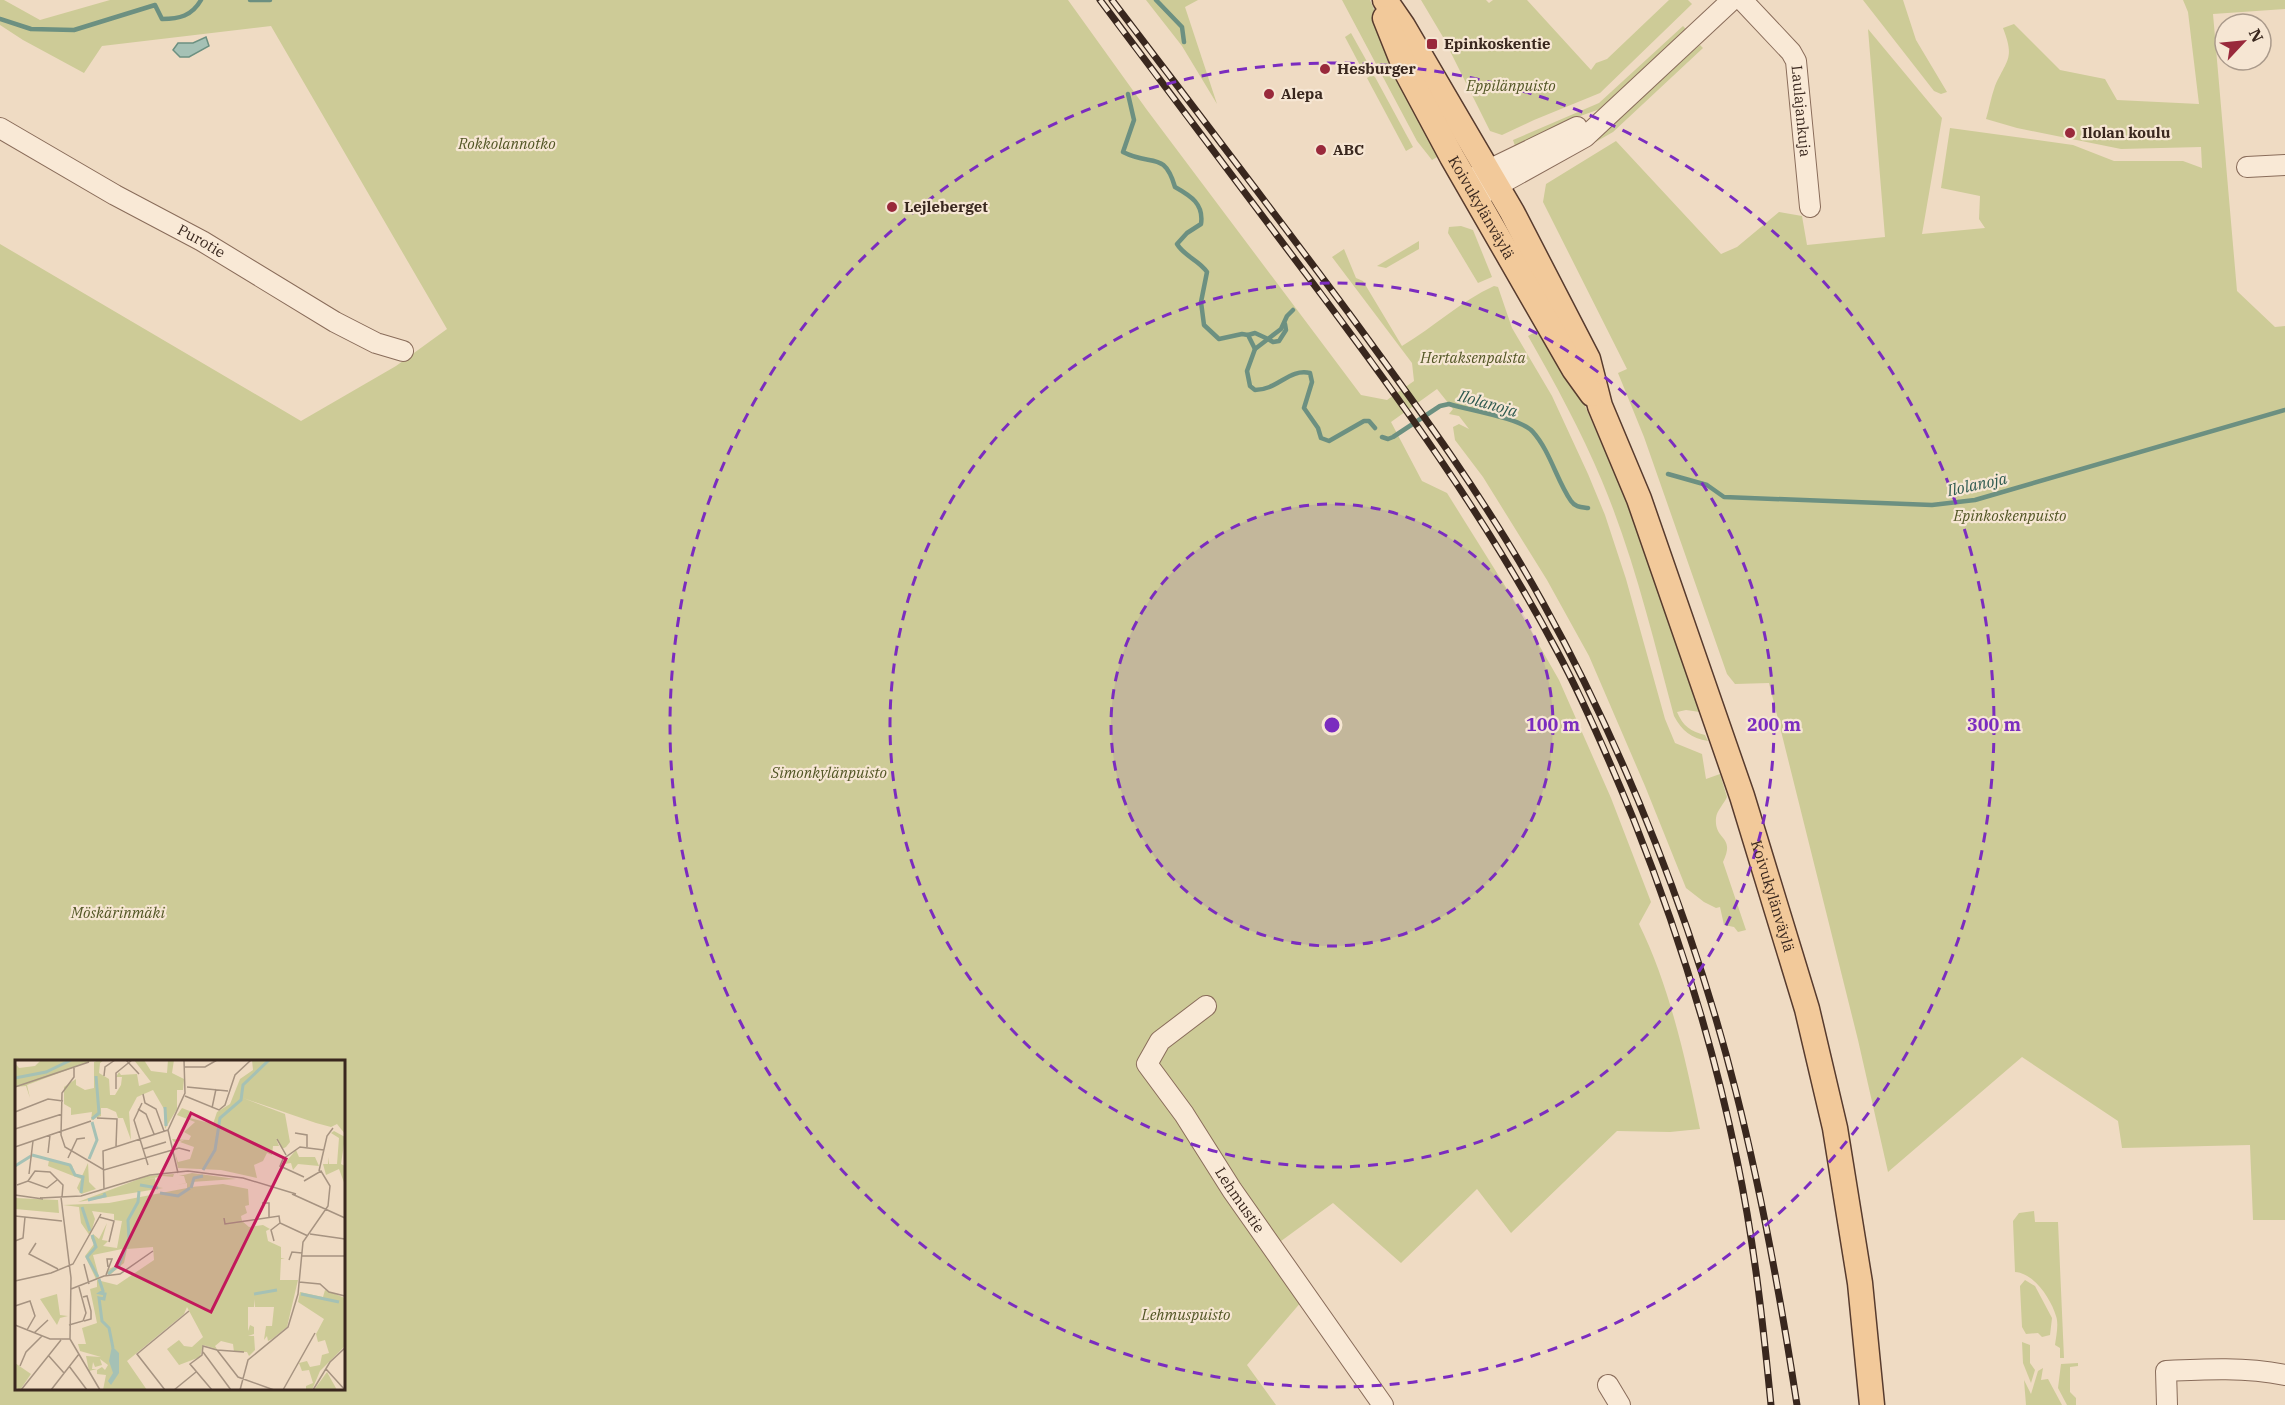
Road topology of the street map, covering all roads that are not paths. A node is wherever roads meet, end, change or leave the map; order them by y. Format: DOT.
graph roads {
  1 [pos="1378,0"];
  2 [pos="1385,0"];
  3 [pos="1732,0"];
  4 [pos="1742,0"];
  5 [pos="0,128"];
  6 [pos="2285,165"];
  7 [pos="2247,168"];
  8 [pos="1482,184"];
  9 [pos="1810,207"];
  10 [pos="404,351"];
  11 [pos="1206,1006"];
  12 [pos="2285,1375"];
  13 [pos="1608,1385"];
  14 [pos="1383,1405"];
  15 [pos="1620,1405"];
  16 [pos="1872,1405"];
  17 [pos="2167,1405"];
  1 -- 8 [label="main road, Koivukylänväylä"];
  2 -- 8 [label="main road, Koivukylänväylä"];
  3 -- 8 [label="street"];
  4 -- 9 [label="street, Laulajankuja"];
  5 -- 10 [label="street, Purotie"];
  6 -- 7 [label="street"];
  8 -- 16 [label="main road, Koivukylänväylä"];
  11 -- 14 [label="street, Lehmustie"];
  12 -- 17 [label="street"];
  13 -- 15 [label="street"];
}
